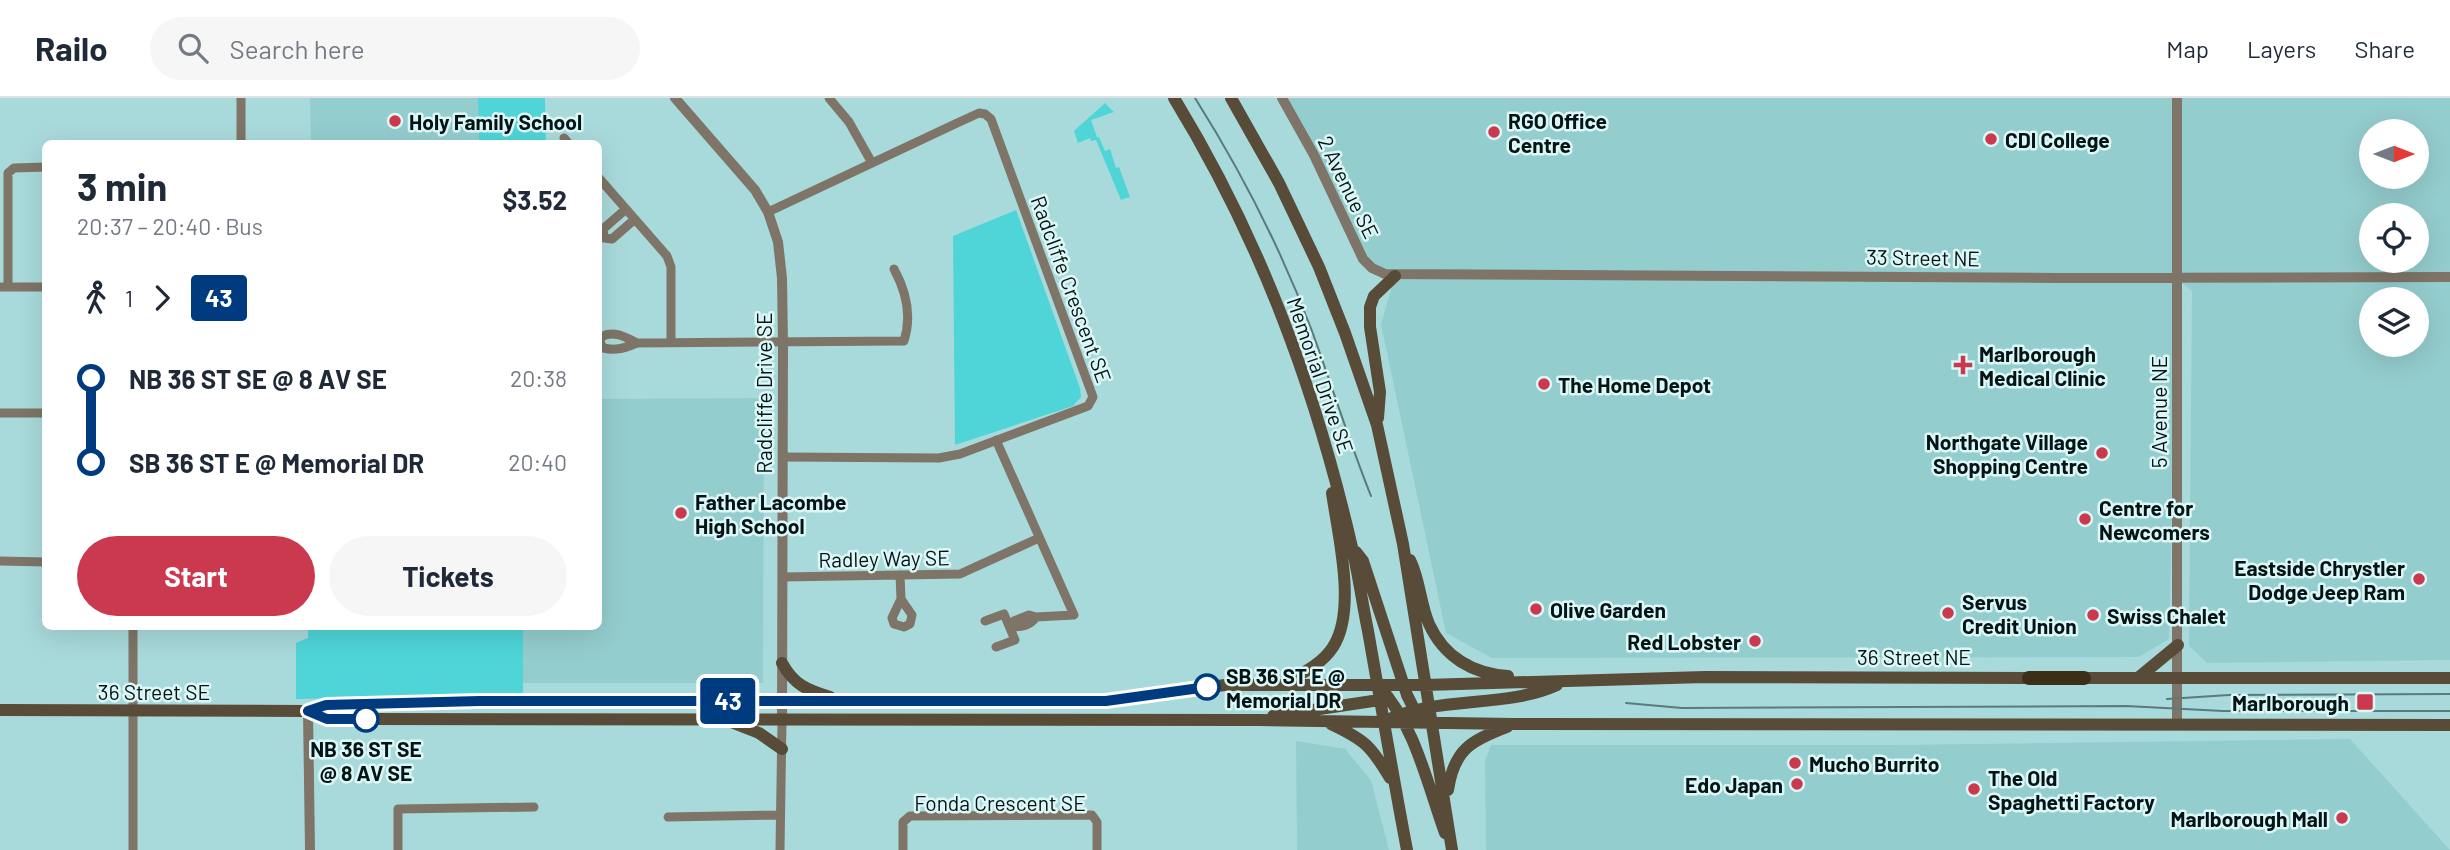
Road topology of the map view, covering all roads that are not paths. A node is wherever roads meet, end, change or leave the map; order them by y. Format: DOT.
graph roads {
  1 [pos="241,98"];
  2 [pos="675,98"];
  3 [pos="828,98"];
  4 [pos="1174,98"];
  5 [pos="1231,98"];
  6 [pos="1282,98"];
  7 [pos="2178,98"];
  8 [pos="241,140"];
  9 [pos="872,163"];
  10 [pos="42,167"];
  11 [pos="602,182"];
  12 [pos="626,209"];
  13 [pos="768,212"];
  14 [pos="635,219"];
  15 [pos="894,269"];
  16 [pos="1395,276"];
  17 [pos="2450,277"];
  18 [pos="2176,278"];
  19 [pos="4,287"];
  20 [pos="42,288"];
  21 [pos="671,342"];
  22 [pos="637,343"];
  23 [pos="783,344"];
  24 [pos="0,413"];
  25 [pos="42,413"];
  26 [pos="1377,425"];
  27 [pos="996,440"];
  28 [pos="783,457"];
  29 [pos="1334,473"];
  30 [pos="1039,538"];
  31 [pos="1403,544"];
  32 [pos="1352,546"];
  33 [pos="0,561"];
  34 [pos="42,562"];
  35 [pos="901,575"];
  36 [pos="783,576"];
  37 [pos="901,599"];
  38 [pos="985,621"];
  39 [pos="1012,627"];
  40 [pos="133,630"];
  41 [pos="2178,645"];
  42 [pos="996,647"];
  43 [pos="782,663"];
  44 [pos="2029,678"];
  45 [pos="2084,678"];
  46 [pos="2138,678"];
  47 [pos="2178,678"];
  48 [pos="2450,678"];
  49 [pos="1539,682"];
  50 [pos="1564,682"];
  51 [pos="1283,684"];
  52 [pos="1378,684"];
  53 [pos="1425,685"];
  54 [pos="1405,690"];
  55 [pos="1385,699"];
  56 [pos="782,701"];
  57 [pos="844,701"];
  58 [pos="1430,707"];
  59 [pos="0,710"];
  60 [pos="133,710"];
  61 [pos="1415,710"];
  62 [pos="308,711"];
  63 [pos="1402,718"];
  64 [pos="724,720"];
  65 [pos="782,720"];
  66 [pos="1259,720"];
  67 [pos="1383,722"];
  68 [pos="1328,723"];
  69 [pos="1433,723"];
  70 [pos="1513,724"];
  71 [pos="2177,725"];
  72 [pos="2450,725"];
  73 [pos="782,749"];
  74 [pos="1395,788"];
  75 [pos="1446,803"];
  76 [pos="534,807"];
  77 [pos="780,815"];
  78 [pos="668,817"];
  79 [pos="133,850"];
  80 [pos="310,850"];
  81 [pos="398,850"];
  82 [pos="780,850"];
  83 [pos="903,850"];
  84 [pos="1097,850"];
  85 [pos="1407,850"];
  86 [pos="1452,850"];
  1 -- 8 [label="street"];
  2 -- 13 [label="street, Radcliffe Drive SE"];
  3 -- 9 [label="street"];
  4 -- 29 [label="main road, Memorial Drive SE"];
  5 -- 26 [label="main road, Memorial Drive SE"];
  6 -- 16 [label="street, 2 Avenue SE"];
  7 -- 18 [label="street, 5 Avenue NE"];
  9 -- 13 [label="street, Radcliffe Crescent SE"];
  9 -- 27 [label="street, Radcliffe Crescent SE"];
  10 -- 19 [label="street"];
  11 -- 12 [label="street"];
  12 -- 14 [label="street"];
  12 -- 14 [label="street"];
  13 -- 23 [label="street, Radcliffe Drive SE"];
  14 -- 21 [label="street"];
  15 -- 23 [label="street"];
  16 -- 18 [label="street, 33 Street NE"];
  16 -- 26 [label="main road"];
  17 -- 18 [label="street, 33 Street NE"];
  18 -- 41 [label="street, 5 Avenue NE"];
  19 -- 20 [label="street"];
  21 -- 22 [label="street"];
  21 -- 23 [label="street"];
  23 -- 28 [label="street, Radcliffe Drive SE"];
  24 -- 25 [label="street"];
  26 -- 31 [label="main road, Memorial Drive SE"];
  27 -- 28 [label="street, Radcliffe Crescent SE"];
  27 -- 30 [label="street"];
  28 -- 36 [label="street, Radcliffe Drive SE"];
  29 -- 32 [label="main road, Memorial Drive SE"];
  29 -- 51 [label="main road"];
  30 -- 35 [label="street, Radley Way SE"];
  30 -- 39 [label="street"];
  31 -- 49 [label="main road"];
  31 -- 53 [label="main road, Memorial Drive SE"];
  32 -- 52 [label="main road, Memorial Drive SE"];
  32 -- 54 [label="main road"];
  33 -- 34 [label="street"];
  35 -- 36 [label="street, Radley Way SE"];
  35 -- 37 [label="street"];
  36 -- 43 [label="street, Radcliffe Drive SE"];
  38 -- 39 [label="street"];
  39 -- 42 [label="street"];
  40 -- 60 [label="street"];
  41 -- 46 [label="main road"];
  41 -- 47 [label="street, 5 Avenue NE"];
  43 -- 56 [label="street, Radcliffe Drive SE"];
  43 -- 57 [label="main road"];
  44 -- 45 [label="main road, 36 Street NE"];
  44 -- 50 [label="main road, 36 Street NE"];
  45 -- 46 [label="main road, 36 Street NE"];
  46 -- 47 [label="main road, 36 Street NE"];
  47 -- 48 [label="main road, 36 Street NE"];
  47 -- 71 [label="street, 5 Avenue NE"];
  49 -- 50 [label="main road, 36 Street NE"];
  49 -- 53 [label="main road, 36 Street NE"];
  50 -- 58 [label="main road"];
  51 -- 52 [label="main road, 36 Street SE"];
  51 -- 57 [label="main road, 36 Street SE"];
  52 -- 54 [label="main road"];
  52 -- 55 [label="main road, Memorial Drive SE"];
  53 -- 54 [label="main road"];
  53 -- 58 [label="main road, Memorial Drive SE"];
  54 -- 55 [label="main road"];
  54 -- 61 [label="main road"];
  55 -- 63 [label="main road"];
  55 -- 66 [label="main road"];
  55 -- 67 [label="main road, Memorial Drive SE"];
  56 -- 57 [label="main road, 36 Street SE"];
  56 -- 62 [label="main road, 36 Street SE"];
  56 -- 65 [label="street, Radcliffe Drive SE"];
  58 -- 61 [label="main road"];
  58 -- 69 [label="main road, Memorial Drive SE"];
  59 -- 60 [label="main road, 36 Street SE"];
  60 -- 62 [label="main road, 36 Street SE"];
  60 -- 79 [label="street"];
  61 -- 63 [label="main road"];
  61 -- 69 [label="main road"];
  62 -- 64 [label="main road, 36 Street SE"];
  62 -- 80 [label="street"];
  63 -- 67 [label="main road"];
  63 -- 69 [label="main road"];
  63 -- 86 [label="main road"];
  64 -- 65 [label="main road, 36 Street SE"];
  64 -- 73 [label="main road"];
  65 -- 66 [label="main road, 36 Street SE"];
  65 -- 73 [label="street, Radcliffe Drive SE"];
  66 -- 68 [label="main road, 36 Street SE"];
  67 -- 68 [label="main road, 36 Street SE"];
  67 -- 74 [label="main road, Memorial Drive SE"];
  68 -- 74 [label="main road"];
  69 -- 70 [label="main road"];
  69 -- 75 [label="main road, Memorial Drive SE"];
  70 -- 71 [label="main road"];
  70 -- 75 [label="main road"];
  71 -- 72 [label="main road"];
  73 -- 77 [label="street, Radcliffe Drive SE"];
  74 -- 85 [label="main road, Memorial Drive SE"];
  75 -- 86 [label="main road, Memorial Drive SE"];
  76 -- 81 [label="street"];
  77 -- 78 [label="street"];
  77 -- 82 [label="street, Radcliffe Drive SE"];
  83 -- 84 [label="street, Fonda Crescent SE"];
}
